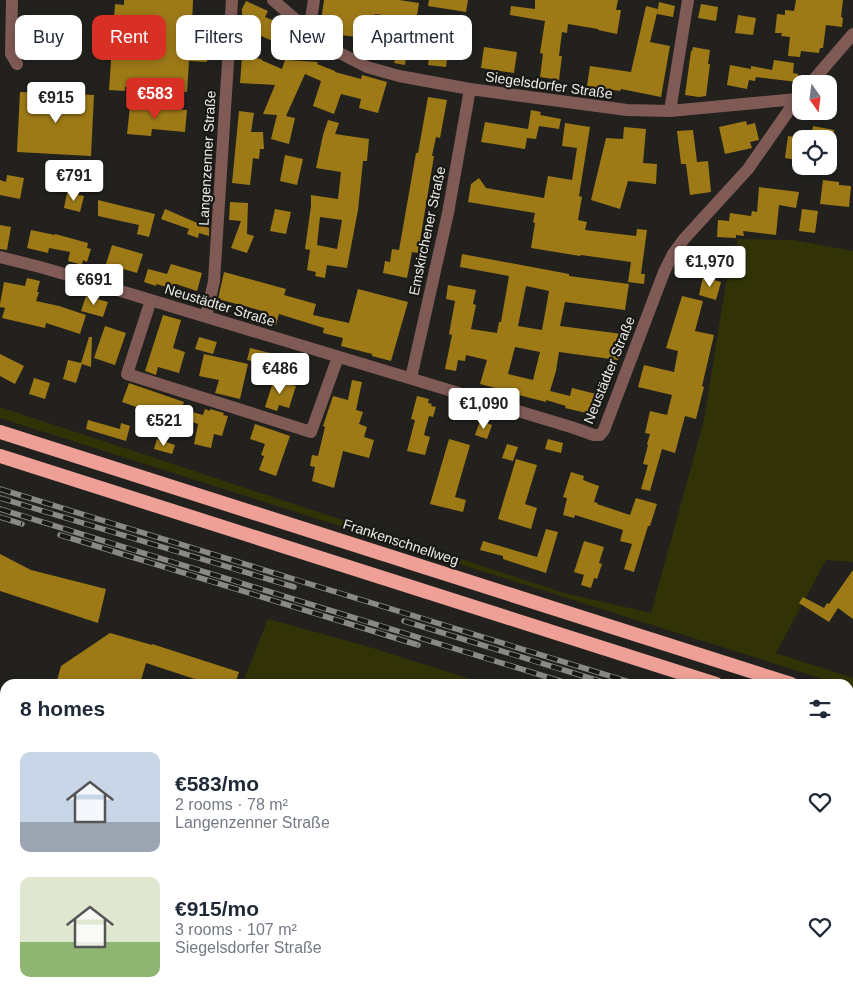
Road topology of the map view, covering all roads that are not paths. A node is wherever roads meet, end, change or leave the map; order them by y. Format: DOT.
graph roads {
  1 [pos="12,0"];
  2 [pos="232,0"];
  3 [pos="273,0"];
  4 [pos="314,0"];
  5 [pos="688,0"];
  6 [pos="290,15"];
  7 [pos="312,15"];
  8 [pos="853,34"];
  9 [pos="343,55"];
  10 [pos="18,64"];
  11 [pos="818,75"];
  12 [pos="470,89"];
  13 [pos="792,97"];
  14 [pos="792,106"];
  15 [pos="670,112"];
  16 [pos="0,258"];
  17 [pos="151,300"];
  18 [pos="206,317"];
  19 [pos="338,357"];
  20 [pos="411,378"];
  21 [pos="0,432"];
  22 [pos="0,456"];
  23 [pos="700,679"];
  24 [pos="775,679"];
  1 -- 10 [label="street"];
  2 -- 18 [label="street, Langenzenner Straße"];
  3 -- 6 [label="street, Siegelsdorfer Straße"];
  4 -- 7 [label="street"];
  5 -- 15 [label="street"];
  8 -- 11 [label="street"];
  9 -- 12 [label="street, Siegelsdorfer Straße"];
  12 -- 15 [label="street, Siegelsdorfer Straße"];
  12 -- 20 [label="street, Emskirchener Straße"];
  13 -- 15 [label="street, Siegelsdorfer Straße"];
  14 -- 20 [label="street, Neustädter Straße"];
  16 -- 17 [label="street, Neustädter Straße"];
  17 -- 18 [label="street, Neustädter Straße"];
  17 -- 19 [label="street, Neustädter Straße"];
  18 -- 19 [label="street, Neustädter Straße"];
  19 -- 20 [label="street, Neustädter Straße"];
  21 -- 24 [label="highway, Frankenschnellweg"];
  22 -- 23 [label="highway"];
}
